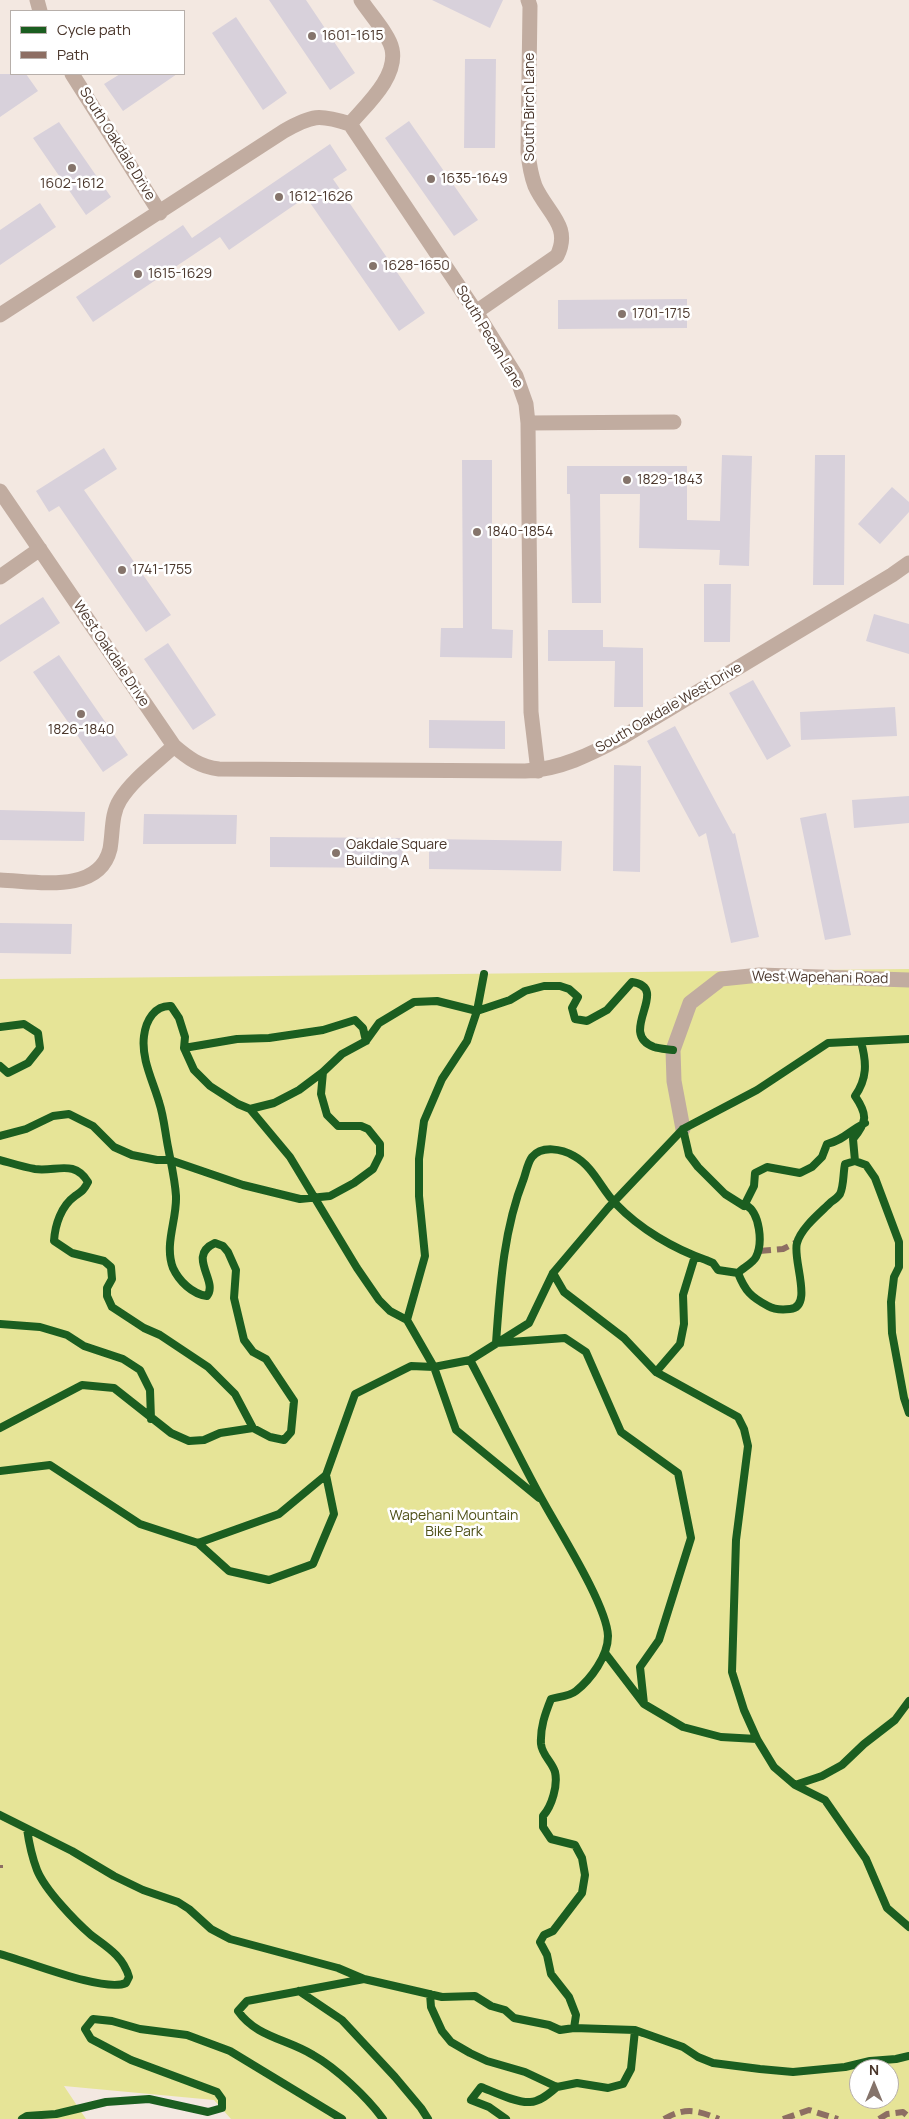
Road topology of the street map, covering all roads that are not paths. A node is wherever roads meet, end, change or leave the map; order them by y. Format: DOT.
graph roads {
  1 [pos="361,0"];
  2 [pos="528,0"];
  3 [pos="73,75"];
  4 [pos="350,124"];
  5 [pos="160,213"];
  6 [pos="476,312"];
  7 [pos="0,315"];
  8 [pos="674,422"];
  9 [pos="528,423"];
  10 [pos="0,491"];
  11 [pos="40,549"];
  12 [pos="909,563"];
  13 [pos="0,577"];
  14 [pos="174,746"];
  15 [pos="253,770"];
  16 [pos="538,771"];
  17 [pos="0,880"];
  18 [pos="909,980"];
  19 [pos="682,1129"];
  1 -- 4 [label="street"];
  2 -- 6 [label="street, South Birch Lane"];
  3 -- 5 [label="street, South Oakdale Drive"];
  4 -- 5 [label="street"];
  4 -- 6 [label="street, South Pecan Lane"];
  5 -- 7 [label="street"];
  6 -- 9 [label="street, South Pecan Lane"];
  8 -- 9 [label="street"];
  9 -- 16 [label="street, South Pecan Lane"];
  10 -- 11 [label="street, West Oakdale Drive"];
  11 -- 13 [label="street"];
  11 -- 14 [label="street, West Oakdale Drive"];
  12 -- 16 [label="street, South Oakdale West Drive"];
  14 -- 15 [label="street, West Oakdale Drive"];
  14 -- 17 [label="street"];
  15 -- 16 [label="street, South Oakdale West Drive"];
  18 -- 19 [label="street, West Wapehani Road"];
}
